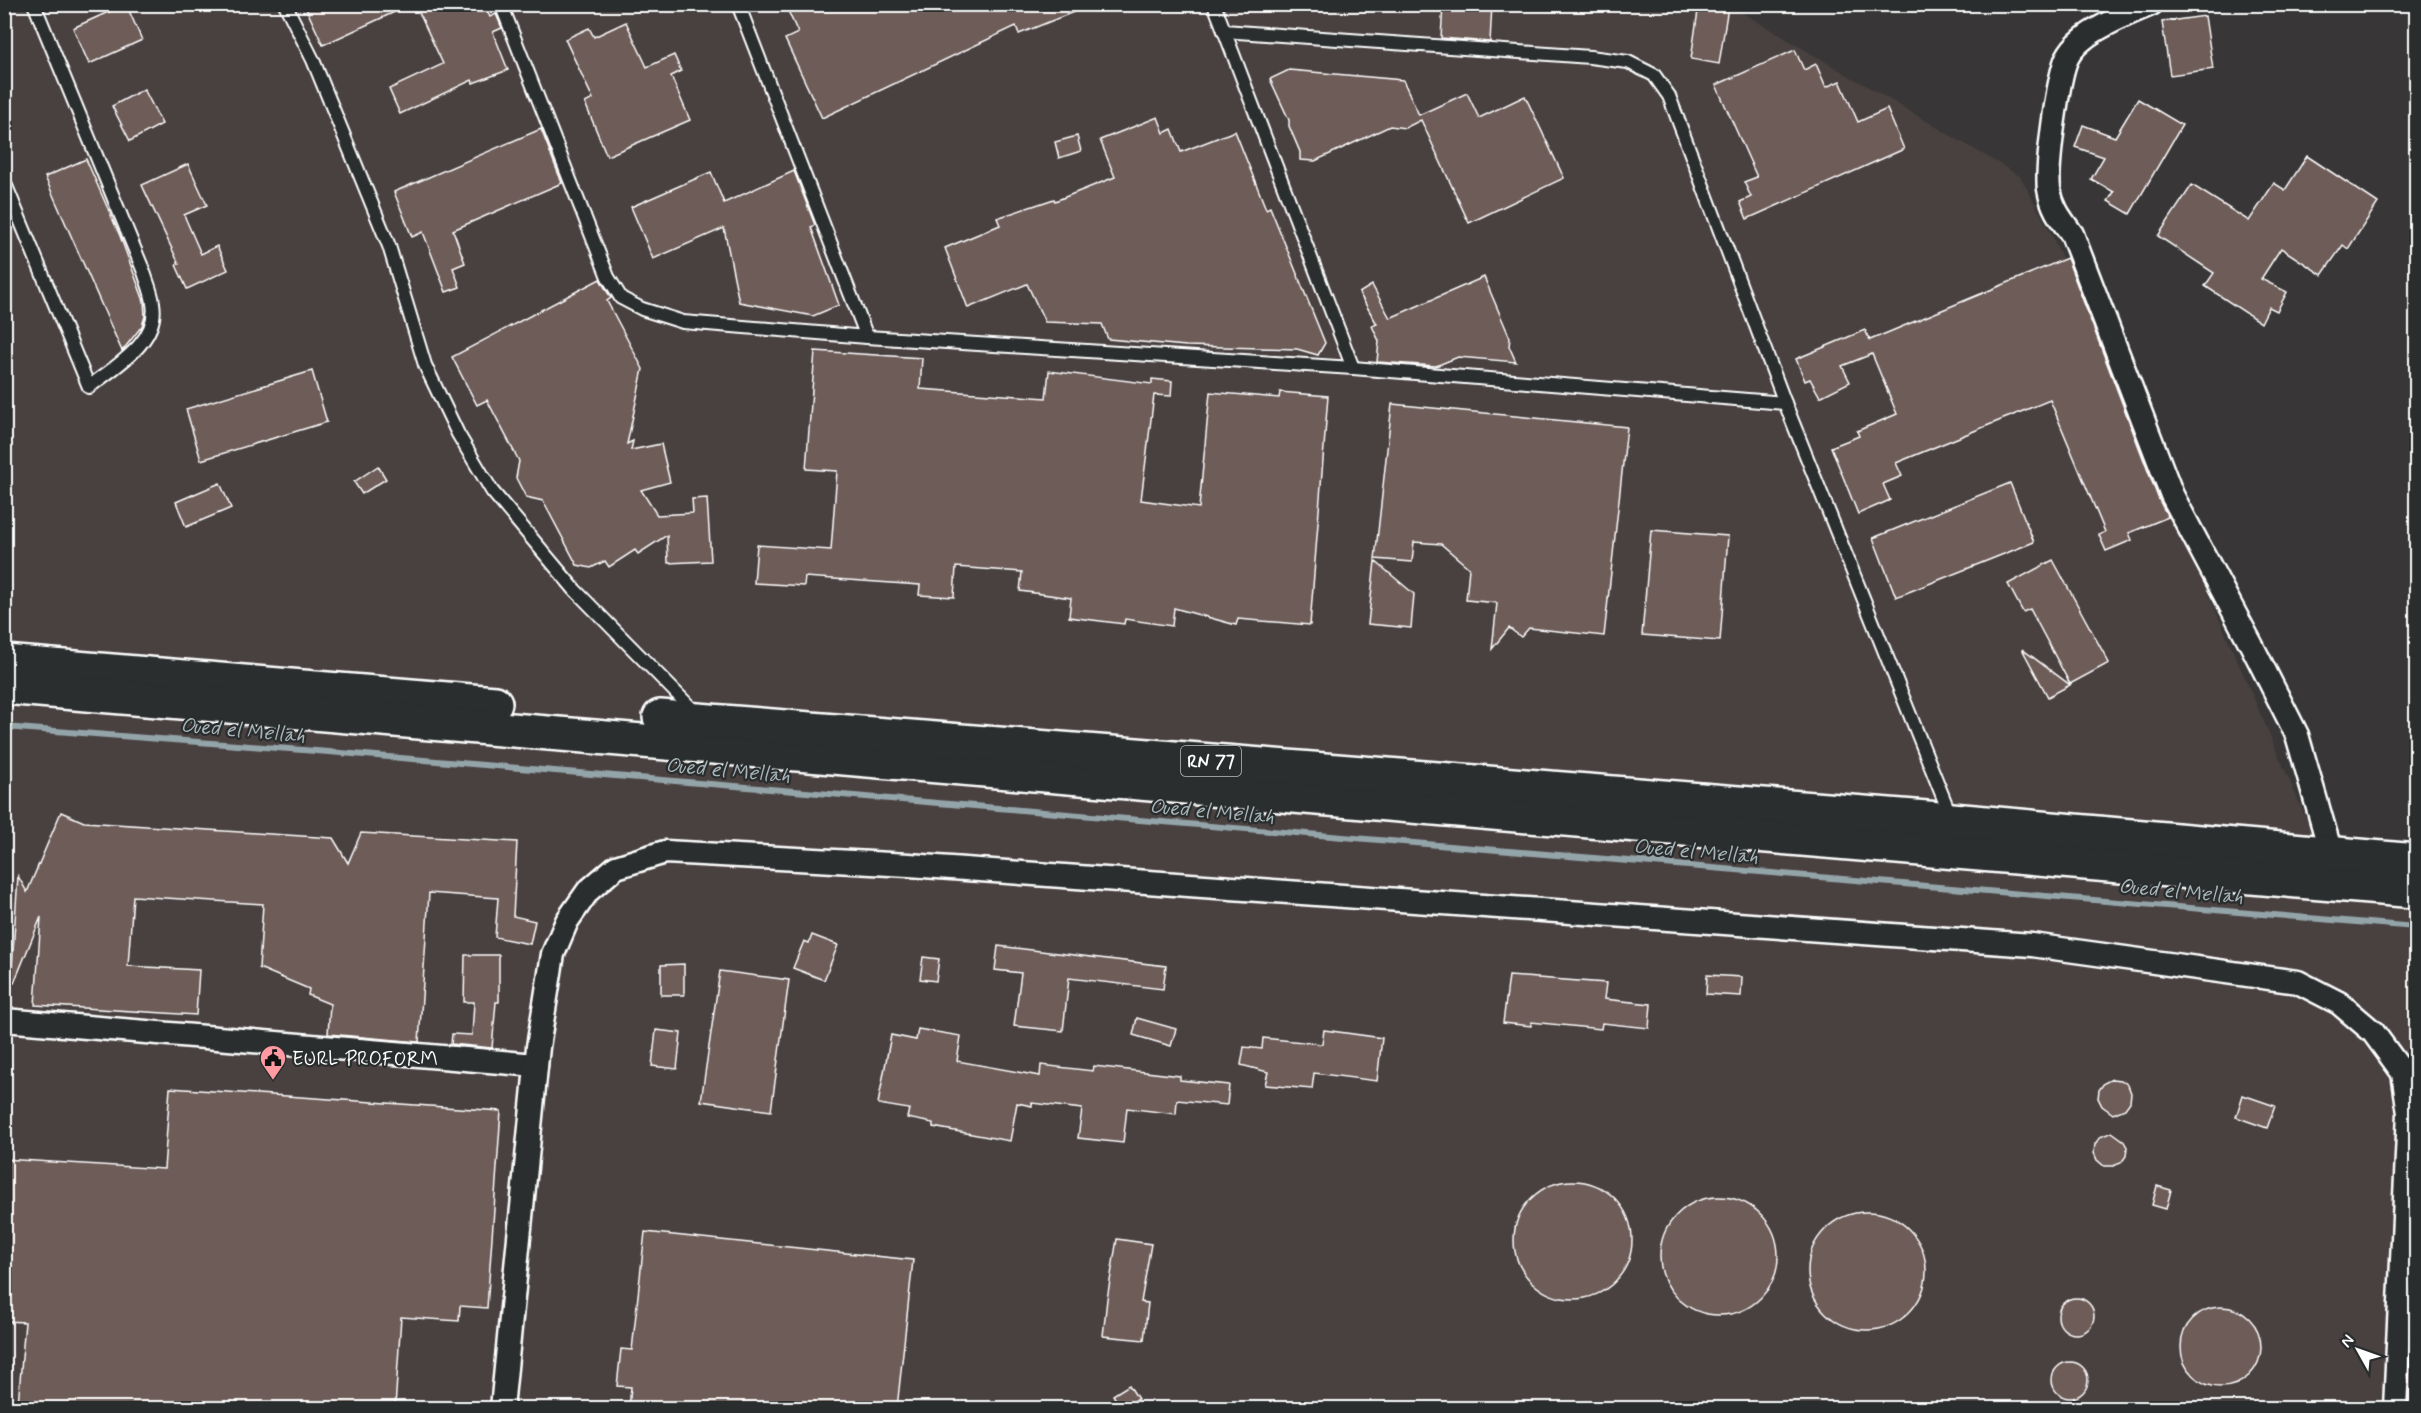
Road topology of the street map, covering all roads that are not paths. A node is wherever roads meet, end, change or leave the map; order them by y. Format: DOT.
graph roads {
  1 [pos="34,4"];
  2 [pos="285,4"];
  3 [pos="501,4"];
  4 [pos="738,4"];
  5 [pos="1214,4"];
  6 [pos="2151,4"];
  7 [pos="1224,31"];
  8 [pos="4,181"];
  9 [pos="867,337"];
  10 [pos="1353,368"];
  11 [pos="1785,403"];
  12 [pos="4,662"];
  13 [pos="4,687"];
  14 [pos="704,721"];
  15 [pos="1956,835"];
  16 [pos="2331,853"];
  17 [pos="2416,861"];
  18 [pos="2416,891"];
  19 [pos="4,1020"];
  20 [pos="536,1065"];
  21 [pos="502,1408"];
  22 [pos="2395,1408"];
  1 -- 8 [label="lane"];
  2 -- 14 [label="lane"];
  3 -- 9 [label="lane"];
  4 -- 9 [label="lane"];
  5 -- 7 [label="lane"];
  6 -- 16 [label="street"];
  7 -- 10 [label="lane"];
  7 -- 11 [label="lane"];
  9 -- 10 [label="lane"];
  10 -- 11 [label="lane"];
  11 -- 15 [label="lane"];
  12 -- 14 [label="main road, RN 77"];
  13 -- 15 [label="main road, RN 77"];
  14 -- 15 [label="main road, RN 77"];
  15 -- 16 [label="main road, RN 77"];
  15 -- 18 [label="main road, RN 77"];
  16 -- 17 [label="main road, RN 77"];
  19 -- 20 [label="street"];
  20 -- 21 [label="street"];
  20 -- 22 [label="street"];
}
